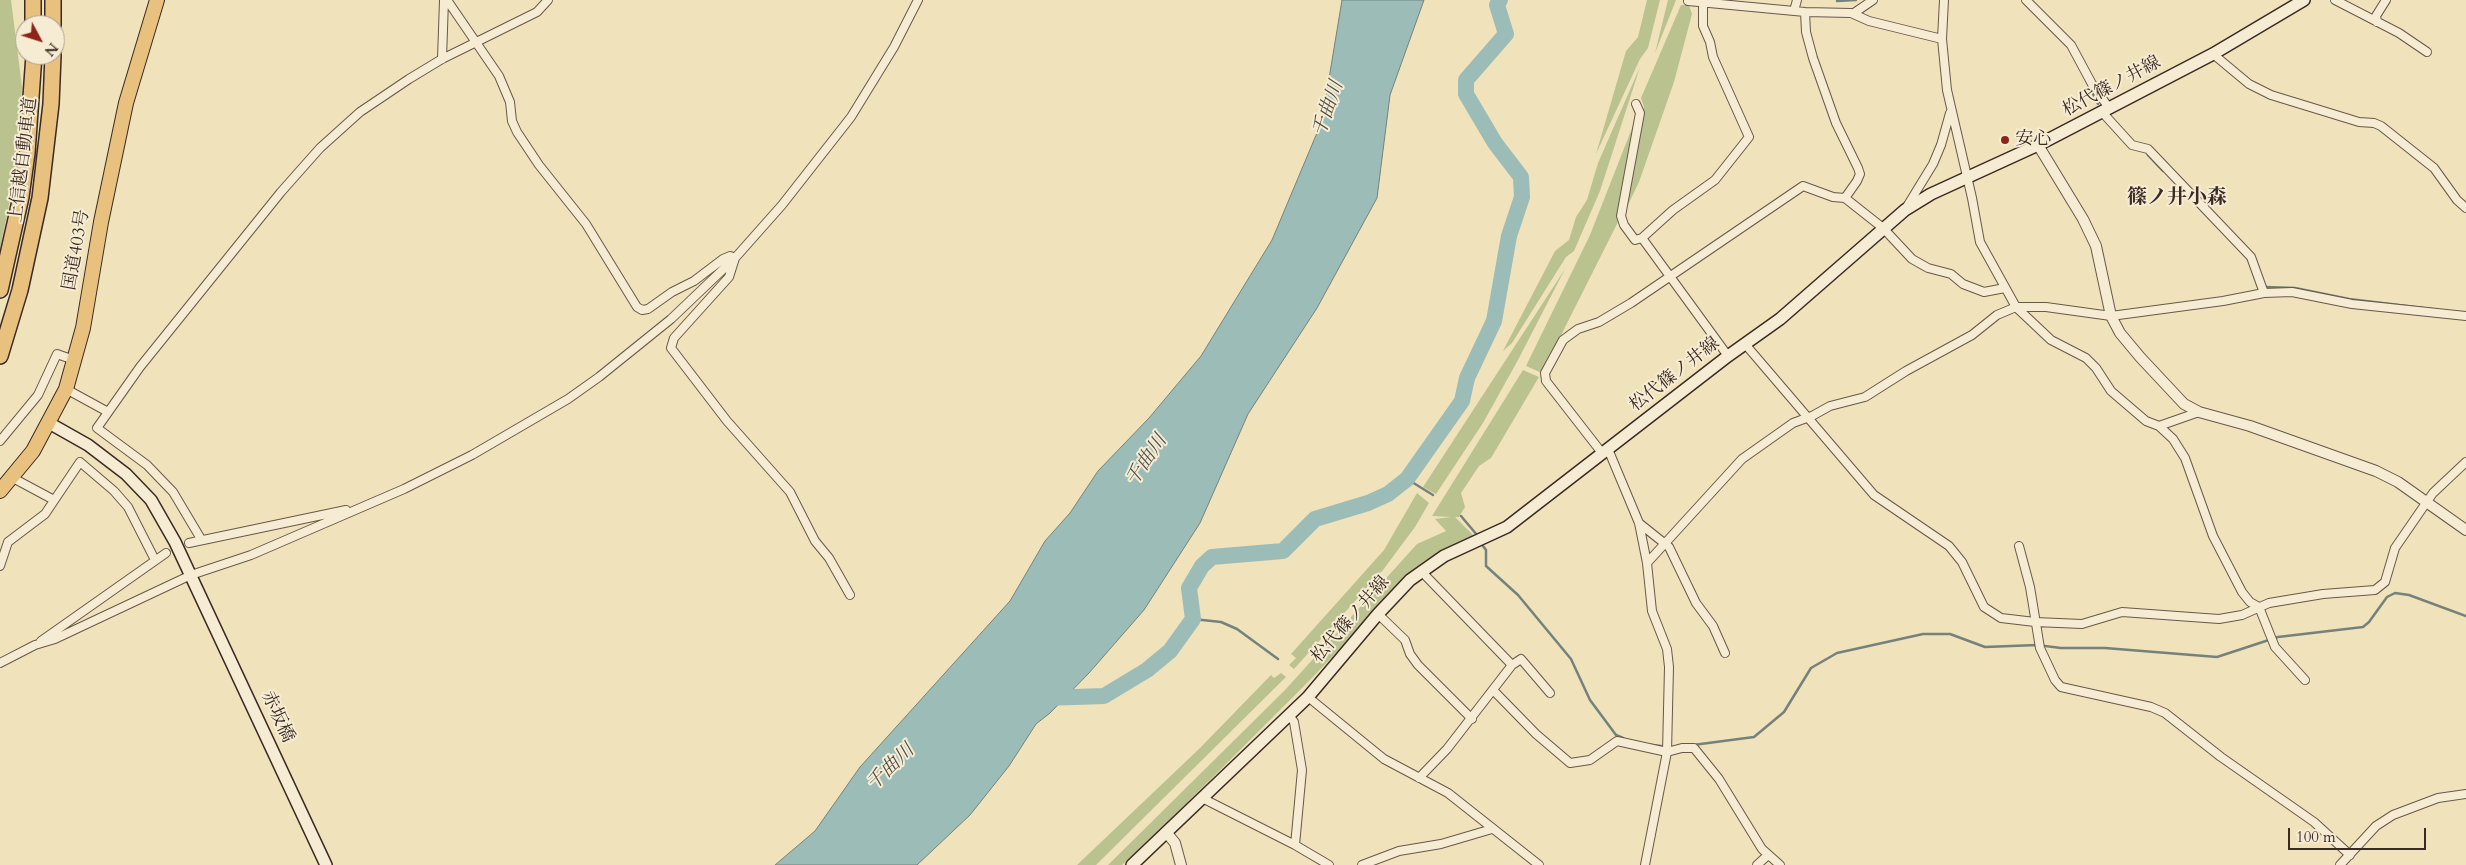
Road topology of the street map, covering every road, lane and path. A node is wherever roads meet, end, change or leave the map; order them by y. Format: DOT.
graph roads {
  1 [pos="33,0"];
  2 [pos="53,0"];
  3 [pos="157,0"];
  4 [pos="446,0"];
  5 [pos="918,0"];
  6 [pos="1873,0"];
  7 [pos="1944,0"];
  8 [pos="2026,0"];
  9 [pos="2304,0"];
  10 [pos="2335,0"];
  11 [pos="2386,0"];
  12 [pos="545,1"];
  13 [pos="1688,1"];
  14 [pos="1703,2"];
  15 [pos="1796,5"];
  16 [pos="1806,12"];
  17 [pos="1854,14"];
  18 [pos="34,15"];
  19 [pos="53,15"];
  20 [pos="2377,22"];
  21 [pos="1942,39"];
  22 [pos="476,41"];
  23 [pos="2427,52"];
  24 [pos="2213,54"];
  25 [pos="442,59"];
  26 [pos="33,65"];
  27 [pos="53,65"];
  28 [pos="1636,104"];
  29 [pos="1951,106"];
  30 [pos="2105,110"];
  31 [pos="2038,146"];
  32 [pos="1967,178"];
  33 [pos="1845,198"];
  34 [pos="2466,208"];
  35 [pos="1905,210"];
  36 [pos="1884,228"];
  37 [pos="1642,238"];
  38 [pos="735,258"];
  39 [pos="1670,278"];
  40 [pos="2005,288"];
  41 [pos="0,290"];
  42 [pos="2264,293"];
  43 [pos="2016,307"];
  44 [pos="2110,316"];
  45 [pos="2466,316"];
  46 [pos="1744,344"];
  47 [pos="0,356"];
  48 [pos="1728,356"];
  49 [pos="74,360"];
  50 [pos="66,389"];
  51 [pos="108,412"];
  52 [pos="2199,412"];
  53 [pos="1806,418"];
  54 [pos="49,423"];
  55 [pos="2160,426"];
  56 [pos="0,441"];
  57 [pos="1605,451"];
  58 [pos="2466,462"];
  59 [pos="13,478"];
  60 [pos="0,491"];
  61 [pos="54,500"];
  62 [pos="2426,503"];
  63 [pos="358,507"];
  64 [pos="1639,523"];
  65 [pos="2466,530"];
  66 [pos="201,539"];
  67 [pos="189,543"];
  68 [pos="1665,543"];
  69 [pos="2019,546"];
  70 [pos="166,553"];
  71 [pos="155,560"];
  72 [pos="1648,563"];
  73 [pos="0,566"];
  74 [pos="1421,571"];
  75 [pos="193,580"];
  76 [pos="850,595"];
  77 [pos="2259,607"];
  78 [pos="1378,614"];
  79 [pos="2035,622"];
  80 [pos="35,645"];
  81 [pos="1725,654"];
  82 [pos="0,663"];
  83 [pos="1512,666"];
  84 [pos="2305,680"];
  85 [pos="1493,690"];
  86 [pos="1550,693"];
  87 [pos="1308,696"];
  88 [pos="1290,715"];
  89 [pos="1472,718"];
  90 [pos="1667,752"];
  91 [pos="1419,778"];
  92 [pos="2466,794"];
  93 [pos="1202,798"];
  94 [pos="1492,829"];
  95 [pos="1166,832"];
  96 [pos="1295,845"];
  97 [pos="1768,855"];
  98 [pos="2350,855"];
  99 [pos="1648,863"];
  100 [pos="326,865"];
  101 [pos="1132,865"];
  102 [pos="1181,865"];
  103 [pos="1329,865"];
  104 [pos="1362,865"];
  105 [pos="1539,865"];
  106 [pos="1757,865"];
  107 [pos="1780,865"];
  108 [pos="2340,865"];
  1 -- 18 [label="highway"];
  2 -- 19 [label="highway"];
  3 -- 49 [label="highway, 国道403号"];
  4 -- 22 [label="street"];
  4 -- 25 [label="street"];
  5 -- 38 [label="street"];
  6 -- 17 [label="street"];
  7 -- 21 [label="street"];
  8 -- 30 [label="street"];
  9 -- 24 [label="main road, 松代篠ノ井線"];
  10 -- 20 [label="street"];
  11 -- 20 [label="street"];
  12 -- 22 [label="street"];
  13 -- 14 [label="street"];
  14 -- 15 [label="street"];
  14 -- 37 [label="street"];
  15 -- 16 [label="street"];
  16 -- 17 [label="street"];
  16 -- 33 [label="street"];
  17 -- 21 [label="street"];
  20 -- 23 [label="street"];
  21 -- 29 [label="street"];
  22 -- 25 [label="street"];
  22 -- 38 [label="street"];
  24 -- 30 [label="main road, 松代篠ノ井線"];
  24 -- 34 [label="street"];
  25 -- 51 [label="street"];
  26 -- 41 [label="highway, 上信越自動車道"];
  27 -- 47 [label="highway, 上信越自動車道"];
  28 -- 37 [label="street"];
  29 -- 32 [label="street"];
  29 -- 35 [label="street"];
  30 -- 31 [label="main road, 松代篠ノ井線"];
  30 -- 42 [label="street"];
  31 -- 32 [label="main road, 松代篠ノ井線"];
  31 -- 44 [label="street"];
  32 -- 35 [label="main road, 松代篠ノ井線"];
  32 -- 40 [label="street"];
  33 -- 36 [label="street"];
  33 -- 39 [label="street"];
  35 -- 36 [label="main road, 松代篠ノ井線"];
  36 -- 40 [label="street"];
  36 -- 46 [label="main road, 松代篠ノ井線"];
  37 -- 39 [label="street"];
  38 -- 63 [label="street"];
  38 -- 76 [label="street"];
  39 -- 48 [label="street"];
  39 -- 57 [label="street"];
  40 -- 43 [label="street"];
  42 -- 44 [label="street"];
  42 -- 45 [label="street"];
  43 -- 44 [label="street"];
  43 -- 53 [label="street"];
  43 -- 55 [label="street"];
  44 -- 52 [label="street"];
  46 -- 48 [label="main road, 松代篠ノ井線"];
  46 -- 53 [label="street"];
  48 -- 57 [label="main road, 松代篠ノ井線"];
  49 -- 50 [label="highway, 国道403号"];
  49 -- 56 [label="street"];
  50 -- 51 [label="street"];
  50 -- 54 [label="highway, 国道403号"];
  51 -- 66 [label="street"];
  52 -- 55 [label="street"];
  52 -- 62 [label="street"];
  53 -- 68 [label="street"];
  53 -- 79 [label="street"];
  54 -- 59 [label="highway, 国道403号"];
  54 -- 75 [label="main road"];
  55 -- 77 [label="street"];
  57 -- 64 [label="street"];
  57 -- 74 [label="main road, 松代篠ノ井線"];
  58 -- 62 [label="street"];
  59 -- 60 [label="highway, 国道403号"];
  59 -- 61 [label="street"];
  61 -- 71 [label="street"];
  61 -- 73 [label="street"];
  62 -- 65 [label="street"];
  62 -- 77 [label="street"];
  63 -- 66 [label="street"];
  63 -- 75 [label="street"];
  64 -- 68 [label="street"];
  64 -- 72 [label="street"];
  66 -- 67 [label="street"];
  68 -- 72 [label="street"];
  68 -- 81 [label="street"];
  69 -- 79 [label="street"];
  70 -- 71 [label="street"];
  71 -- 80 [label="street"];
  72 -- 90 [label="street"];
  74 -- 78 [label="main road, 松代篠ノ井線"];
  74 -- 83 [label="street"];
  75 -- 80 [label="street"];
  75 -- 100 [label="main road, 赤坂橋"];
  77 -- 79 [label="street"];
  77 -- 84 [label="street"];
  78 -- 87 [label="main road, 松代篠ノ井線"];
  78 -- 89 [label="street"];
  79 -- 98 [label="street"];
  80 -- 82 [label="street"];
  83 -- 85 [label="street"];
  83 -- 86 [label="street"];
  85 -- 89 [label="street"];
  85 -- 90 [label="street"];
  87 -- 88 [label="main road, 松代篠ノ井線"];
  87 -- 91 [label="street"];
  88 -- 93 [label="main road, 松代篠ノ井線"];
  88 -- 96 [label="street"];
  89 -- 91 [label="street"];
  90 -- 97 [label="street"];
  90 -- 99 [label="street"];
  91 -- 94 [label="street"];
  92 -- 98 [label="street"];
  93 -- 95 [label="main road, 松代篠ノ井線"];
  93 -- 96 [label="street"];
  94 -- 104 [label="street"];
  94 -- 105 [label="street"];
  95 -- 101 [label="main road, 松代篠ノ井線"];
  95 -- 102 [label="street"];
  96 -- 103 [label="street"];
  97 -- 106 [label="street"];
  97 -- 107 [label="street"];
  98 -- 108 [label="street"];
}
